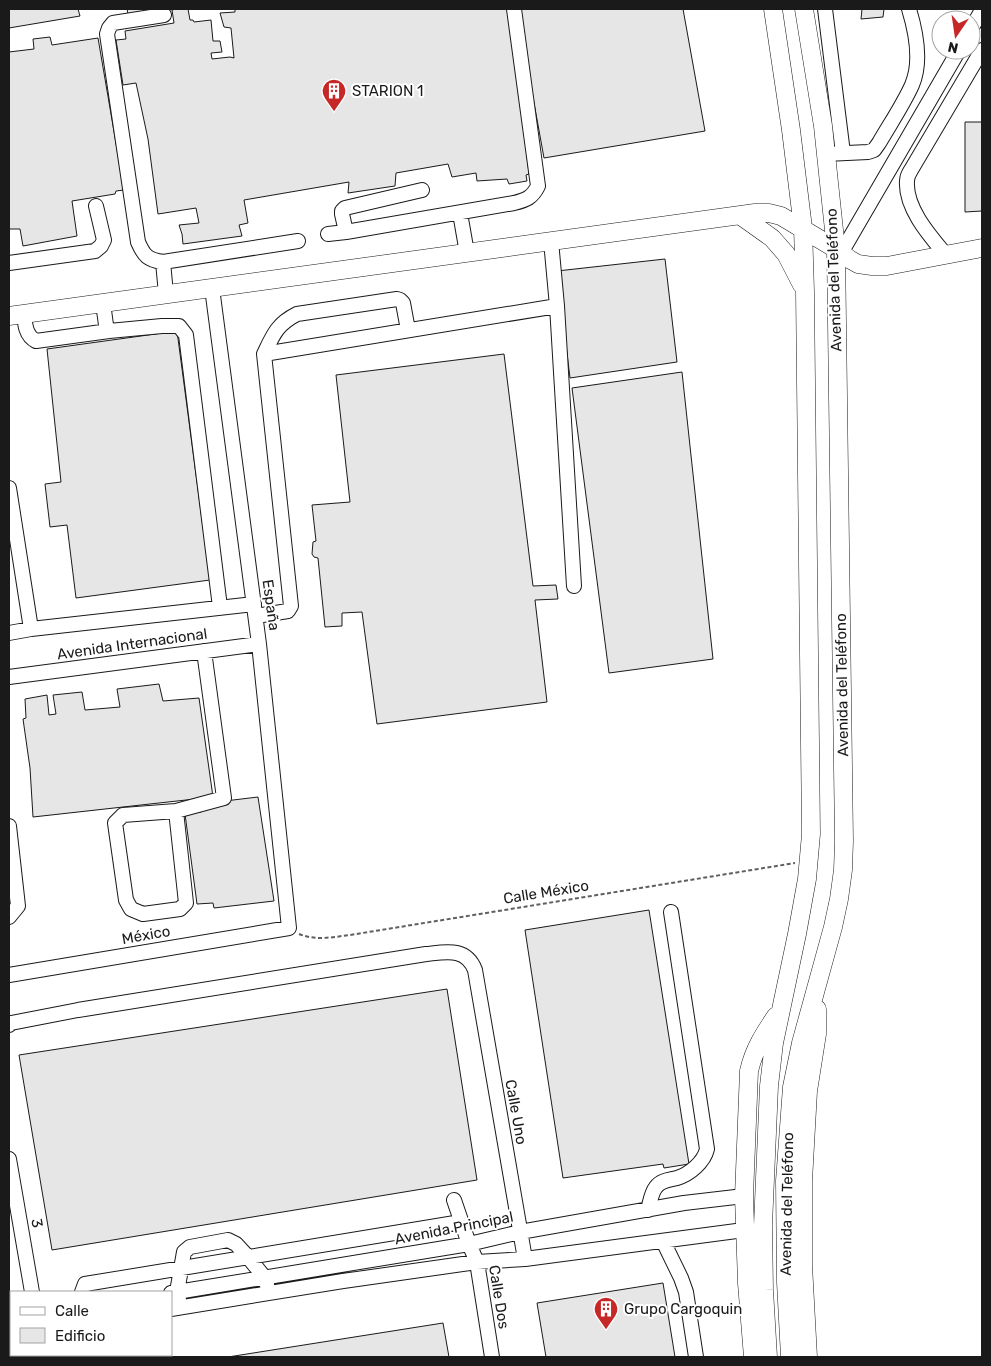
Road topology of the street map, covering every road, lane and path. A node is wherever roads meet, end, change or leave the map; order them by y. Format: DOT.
graph roads {
  1 [pos="514,9"];
  2 [pos="773,9"];
  3 [pos="804,9"];
  4 [pos="825,9"];
  5 [pos="909,9"];
  6 [pos="164,16"];
  7 [pos="982,50"];
  8 [pos="953,60"];
  9 [pos="835,153"];
  10 [pos="422,190"];
  11 [pos="96,206"];
  12 [pos="460,213"];
  13 [pos="741,216"];
  14 [pos="803,228"];
  15 [pos="346,232"];
  16 [pos="328,234"];
  17 [pos="298,240"];
  18 [pos="551,241"];
  19 [pos="982,248"];
  20 [pos="839,251"];
  21 [pos="467,253"];
  22 [pos="946,255"];
  23 [pos="163,262"];
  24 [pos="9,264"];
  25 [pos="212,288"];
  26 [pos="805,291"];
  27 [pos="166,294"];
  28 [pos="103,303"];
  29 [pos="557,306"];
  30 [pos="16,315"];
  31 [pos="408,330"];
  32 [pos="109,331"];
  33 [pos="264,354"];
  34 [pos="9,488"];
  35 [pos="574,586"];
  36 [pos="220,607"];
  37 [pos="255,610"];
  38 [pos="31,629"];
  39 [pos="10,631"];
  40 [pos="259,644"];
  41 [pos="204,651"];
  42 [pos="9,677"];
  43 [pos="176,811"];
  44 [pos="9,826"];
  45 [pos="809,860"];
  46 [pos="671,912"];
  47 [pos="9,918"];
  48 [pos="288,928"];
  49 [pos="9,975"];
  50 [pos="816,988"];
  51 [pos="780,1009"];
  52 [pos="9,1025"];
  53 [pos="9,1159"];
  54 [pos="744,1196"];
  55 [pos="454,1200"];
  56 [pos="648,1210"];
  57 [pos="461,1222"];
  58 [pos="744,1230"];
  59 [pos="520,1232"];
  60 [pos="663,1241"];
  61 [pos="338,1242"];
  62 [pos="468,1244"];
  63 [pos="248,1257"];
  64 [pos="525,1259"];
  65 [pos="371,1260"];
  66 [pos="477,1262"];
  67 [pos="181,1268"];
  68 [pos="378,1276"];
  69 [pos="265,1278"];
  70 [pos="32,1291"];
  71 [pos="82,1291"];
  72 [pos="174,1292"];
  73 [pos="270,1293"];
  74 [pos="176,1308"];
  75 [pos="492,1357"];
  76 [pos="696,1357"];
  77 [pos="753,1357"];
  78 [pos="768,1357"];
  79 [pos="790,1357"];
  80 [pos="808,1357"];
  1 -- 12 [label="street"];
  2 -- 14 [label="main road, Avenida del Teléfono"];
  3 -- 9 [label="main road, Avenida del Teléfono"];
  4 -- 9 [label="street"];
  5 -- 9 [label="street"];
  6 -- 23 [label="street"];
  7 -- 22 [label="street"];
  8 -- 20 [label="street"];
  9 -- 20 [label="main road, Avenida del Teléfono"];
  10 -- 15 [label="street"];
  11 -- 24 [label="street"];
  12 -- 15 [label="street"];
  12 -- 21 [label="street"];
  13 -- 14 [label="main road"];
  13 -- 18 [label="main road"];
  13 -- 26 [label="main road"];
  14 -- 20 [label="main road"];
  14 -- 26 [label="main road, Avenida del Teléfono"];
  15 -- 16 [label="street"];
  17 -- 23 [label="street"];
  18 -- 21 [label="main road"];
  18 -- 29 [label="street"];
  19 -- 22 [label="main road"];
  20 -- 22 [label="main road"];
  20 -- 50 [label="main road, Avenida del Teléfono"];
  21 -- 25 [label="main road"];
  23 -- 27 [label="street"];
  25 -- 27 [label="main road"];
  25 -- 37 [label="street, España"];
  26 -- 45 [label="main road, Avenida del Teléfono"];
  27 -- 28 [label="main road"];
  28 -- 30 [label="main road"];
  28 -- 32 [label="street"];
  29 -- 31 [label="street"];
  29 -- 35 [label="street"];
  30 -- 32 [label="street"];
  31 -- 33 [label="street"];
  31 -- 33 [label="street"];
  32 -- 36 [label="street"];
  33 -- 37 [label="street, Avenida Internacional"];
  34 -- 38 [label="street"];
  36 -- 37 [label="street, Avenida Internacional"];
  36 -- 38 [label="street, Avenida Internacional"];
  37 -- 40 [label="street, España"];
  38 -- 39 [label="street, Avenida Internacional"];
  40 -- 41 [label="street, Avenida Internacional"];
  40 -- 48 [label="street, España"];
  41 -- 42 [label="street, Avenida Internacional"];
  41 -- 43 [label="street"];
  43 -- 43 [label="street"];
  44 -- 47 [label="street"];
  45 -- 48 [label="path, Calle México"];
  45 -- 51 [label="main road, Avenida del Teléfono"];
  46 -- 56 [label="street"];
  48 -- 49 [label="street, México"];
  50 -- 79 [label="main road, Avenida del Teléfono"];
  50 -- 80 [label="main road"];
  51 -- 54 [label="main road"];
  51 -- 78 [label="main road, Avenida del Teléfono"];
  52 -- 59 [label="street, Calle Uno"];
  53 -- 70 [label="street, 3"];
  54 -- 56 [label="street, Avenida Principal"];
  54 -- 58 [label="main road"];
  55 -- 57 [label="street, Calle Dos"];
  56 -- 59 [label="street, Avenida Principal"];
  57 -- 61 [label="street"];
  57 -- 62 [label="street, Calle Dos"];
  58 -- 60 [label="street"];
  58 -- 77 [label="main road"];
  59 -- 62 [label="street, Avenida Principal"];
  59 -- 64 [label="street, Calle Uno"];
  60 -- 64 [label="street"];
  60 -- 76 [label="street"];
  61 -- 63 [label="street"];
  61 -- 65 [label="street"];
  62 -- 65 [label="street, Avenida Principal"];
  62 -- 66 [label="street, Calle Dos"];
  63 -- 67 [label="street"];
  63 -- 67 [label="street"];
  63 -- 69 [label="street"];
  64 -- 66 [label="street"];
  65 -- 68 [label="street"];
  65 -- 69 [label="street, Avenida Principal"];
  66 -- 68 [label="street"];
  66 -- 75 [label="street, Calle Dos"];
  67 -- 71 [label="street"];
  67 -- 72 [label="street"];
  68 -- 73 [label="street"];
  69 -- 72 [label="street, Avenida Principal"];
  69 -- 73 [label="street"];
  72 -- 74 [label="street"];
  73 -- 74 [label="street"];
}
